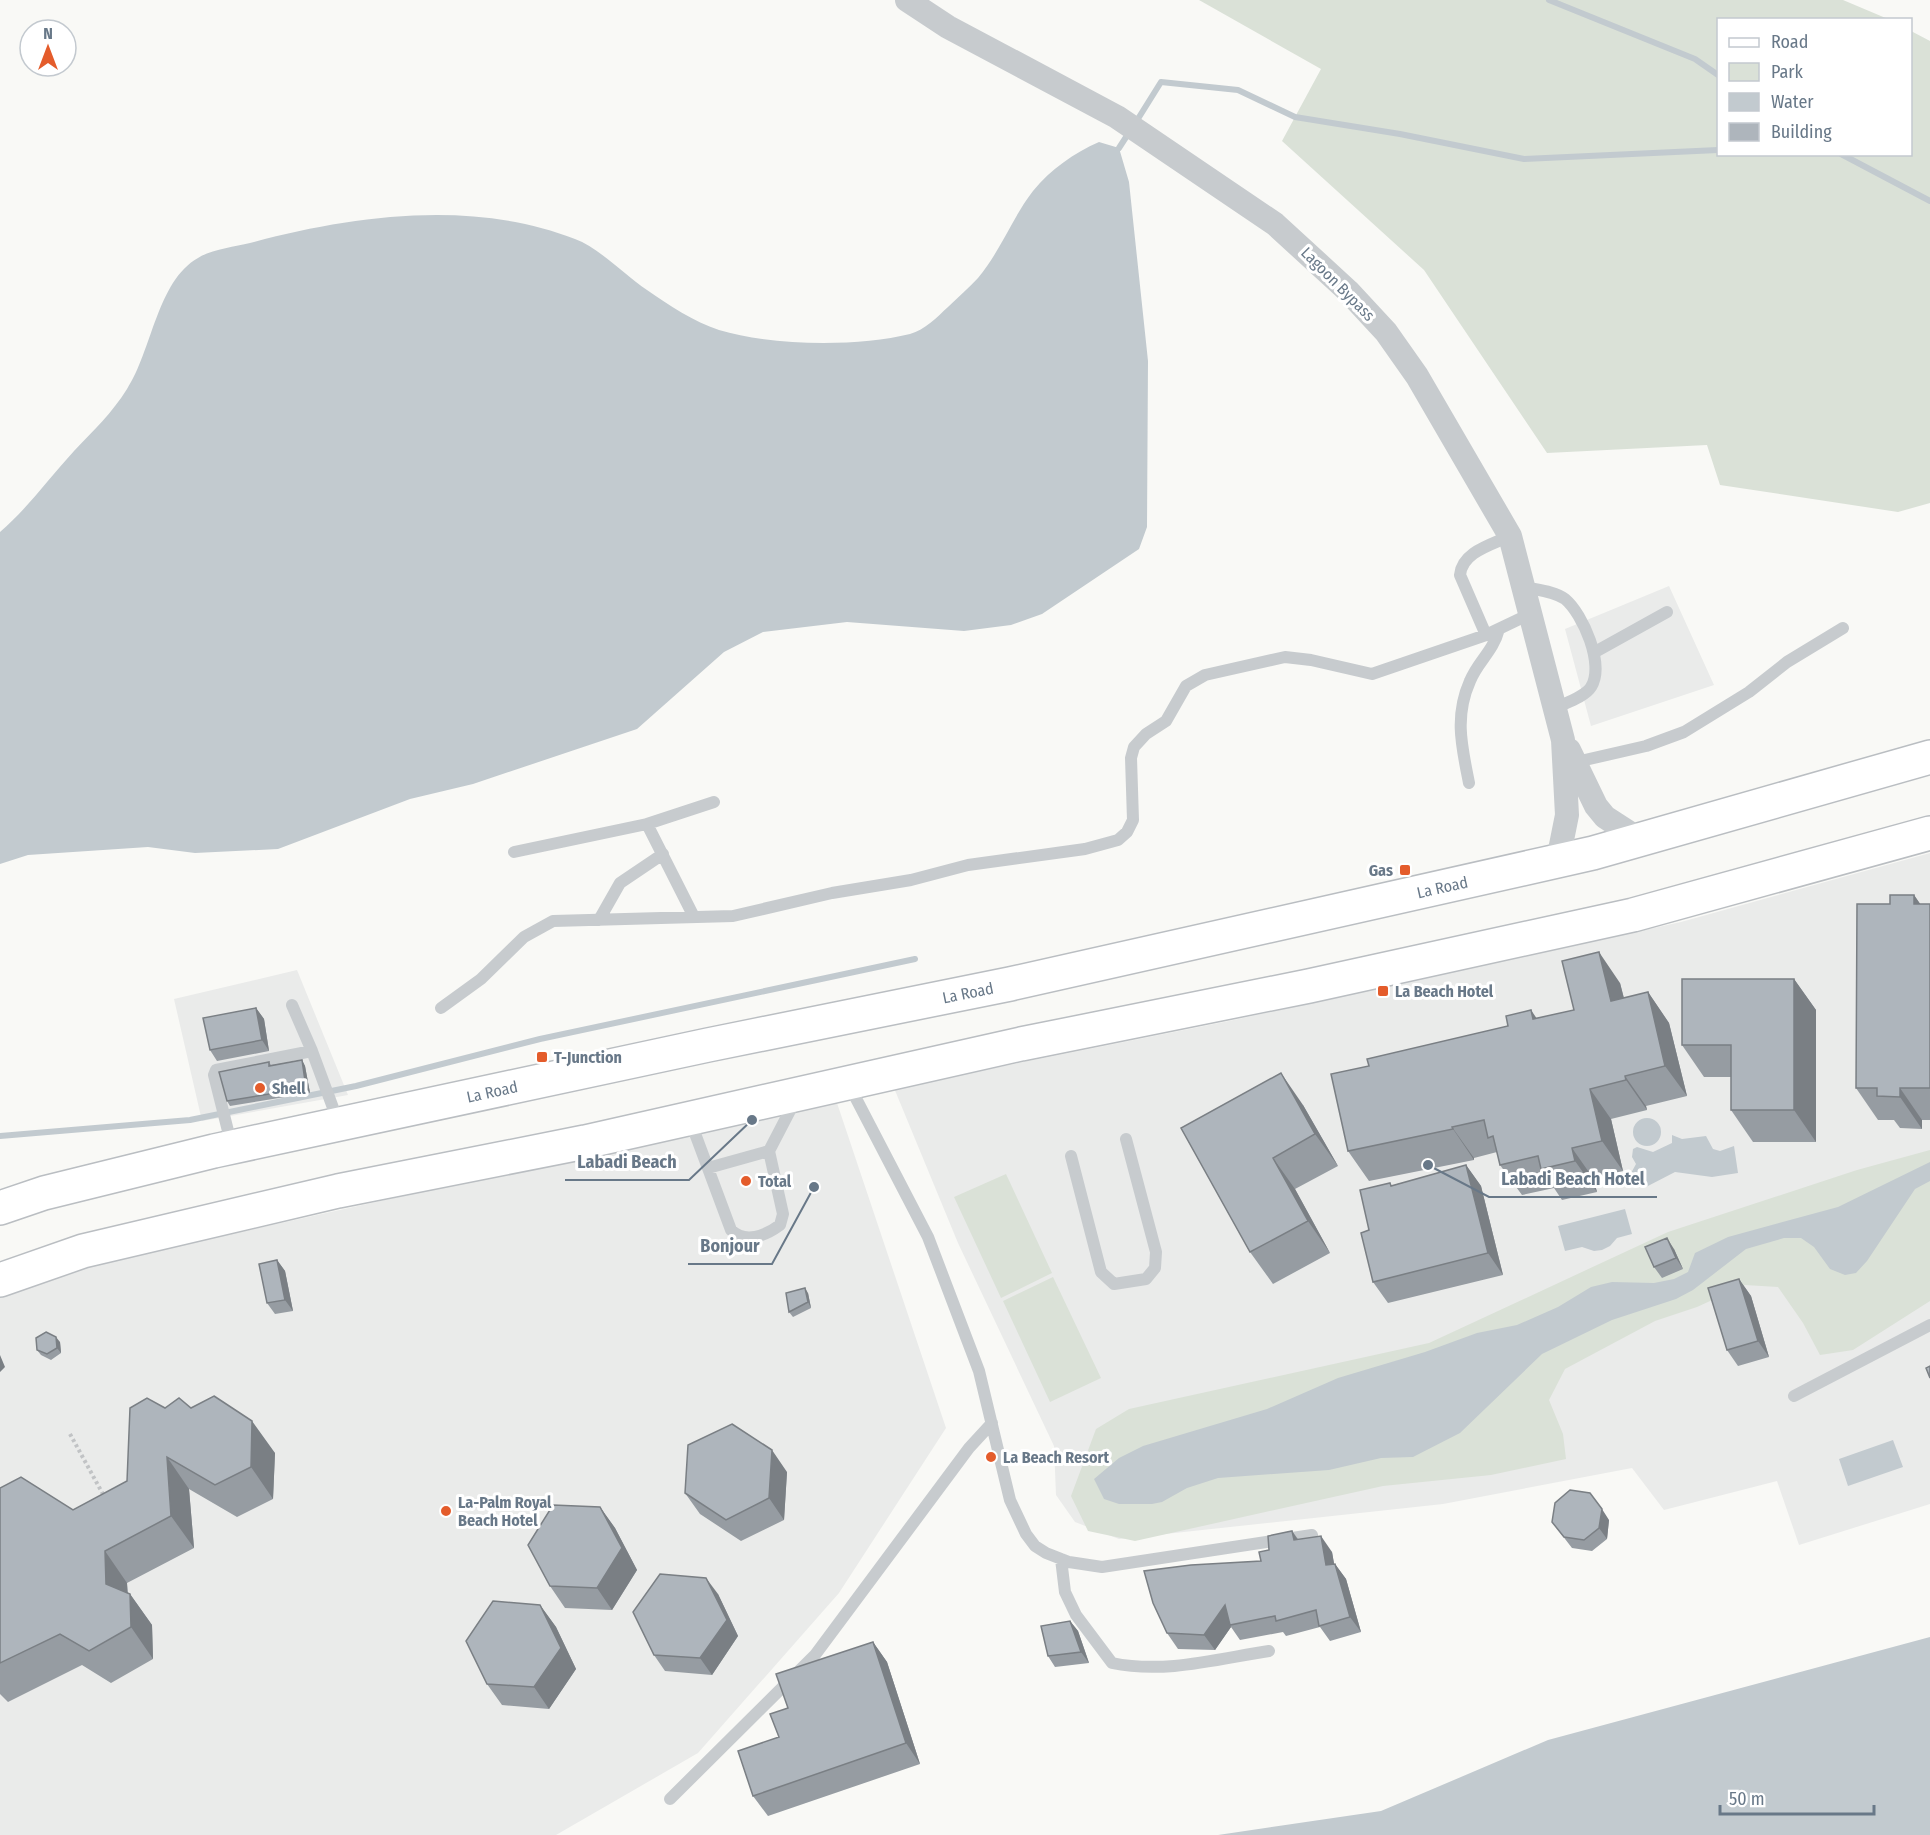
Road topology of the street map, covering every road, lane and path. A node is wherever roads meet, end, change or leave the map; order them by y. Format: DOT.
graph roads {
  1 [pos="907,0"];
  2 [pos="1510,536"];
  3 [pos="1524,587"];
  4 [pos="1667,612"];
  5 [pos="1532,613"];
  6 [pos="1843,628"];
  7 [pos="1499,629"];
  8 [pos="1486,635"];
  9 [pos="1595,652"];
  10 [pos="1555,708"];
  11 [pos="1563,740"];
  12 [pos="1930,757"];
  13 [pos="1576,762"];
  14 [pos="1469,783"];
  15 [pos="714,802"];
  16 [pos="647,824"];
  17 [pos="1930,833"];
  18 [pos="1639,839"];
  19 [pos="514,852"];
  20 [pos="663,854"];
  21 [pos="1558,860"];
  22 [pos="694,917"];
  23 [pos="599,920"];
  24 [pos="292,1005"];
  25 [pos="441,1008"];
  26 [pos="312,1051"];
  27 [pos="849,1084"];
  28 [pos="798,1095"];
  29 [pos="335,1113"];
  30 [pos="690,1119"];
  31 [pos="229,1135"];
  32 [pos="1126,1139"];
  33 [pos="769,1151"];
  34 [pos="1071,1156"];
  35 [pos="708,1168"];
  36 [pos="0,1192"];
  37 [pos="44,1193"];
  38 [pos="0,1208"];
  39 [pos="0,1280"];
  40 [pos="1930,1325"];
  41 [pos="1794,1396"];
  42 [pos="992,1423"];
  43 [pos="70,1434"];
  44 [pos="107,1500"];
  45 [pos="1312,1535"];
  46 [pos="1061,1559"];
  47 [pos="1269,1651"];
  48 [pos="670,1798"];
  1 -- 2 [label="street, Lagoon Bypass"];
  2 -- 3 [label="street, Lagoon Bypass"];
  2 -- 8 [label="lane"];
  3 -- 5 [label="street, Lagoon Bypass"];
  3 -- 9 [label="lane"];
  4 -- 9 [label="lane"];
  5 -- 7 [label="lane"];
  5 -- 10 [label="street, Lagoon Bypass"];
  6 -- 13 [label="lane"];
  7 -- 8 [label="lane"];
  7 -- 14 [label="lane"];
  8 -- 22 [label="lane"];
  9 -- 10 [label="lane"];
  10 -- 11 [label="street, Lagoon Bypass"];
  11 -- 13 [label="street, Lagoon Bypass"];
  11 -- 21 [label="street, Lagoon Bypass"];
  12 -- 18 [label="main road, La Road"];
  13 -- 18 [label="street, Lagoon Bypass"];
  15 -- 16 [label="lane"];
  16 -- 19 [label="lane"];
  16 -- 20 [label="lane"];
  17 -- 27 [label="main road"];
  18 -- 21 [label="main road, La Road"];
  20 -- 22 [label="lane"];
  20 -- 23 [label="lane"];
  21 -- 29 [label="main road, La Road"];
  22 -- 23 [label="lane"];
  23 -- 25 [label="lane"];
  24 -- 26 [label="lane"];
  26 -- 29 [label="lane"];
  26 -- 31 [label="lane"];
  27 -- 28 [label="main road"];
  27 -- 42 [label="lane"];
  28 -- 30 [label="main road"];
  28 -- 33 [label="lane"];
  29 -- 31 [label="main road, La Road"];
  30 -- 35 [label="lane"];
  30 -- 39 [label="main road"];
  31 -- 37 [label="main road, La Road"];
  32 -- 34 [label="lane"];
  33 -- 35 [label="lane"];
  33 -- 35 [label="lane"];
  36 -- 37 [label="main road"];
  37 -- 38 [label="main road, La Road"];
  40 -- 41 [label="lane"];
  42 -- 46 [label="lane"];
  42 -- 48 [label="lane"];
  43 -- 44 [label="path"];
  45 -- 46 [label="lane"];
  46 -- 47 [label="lane"];
}
